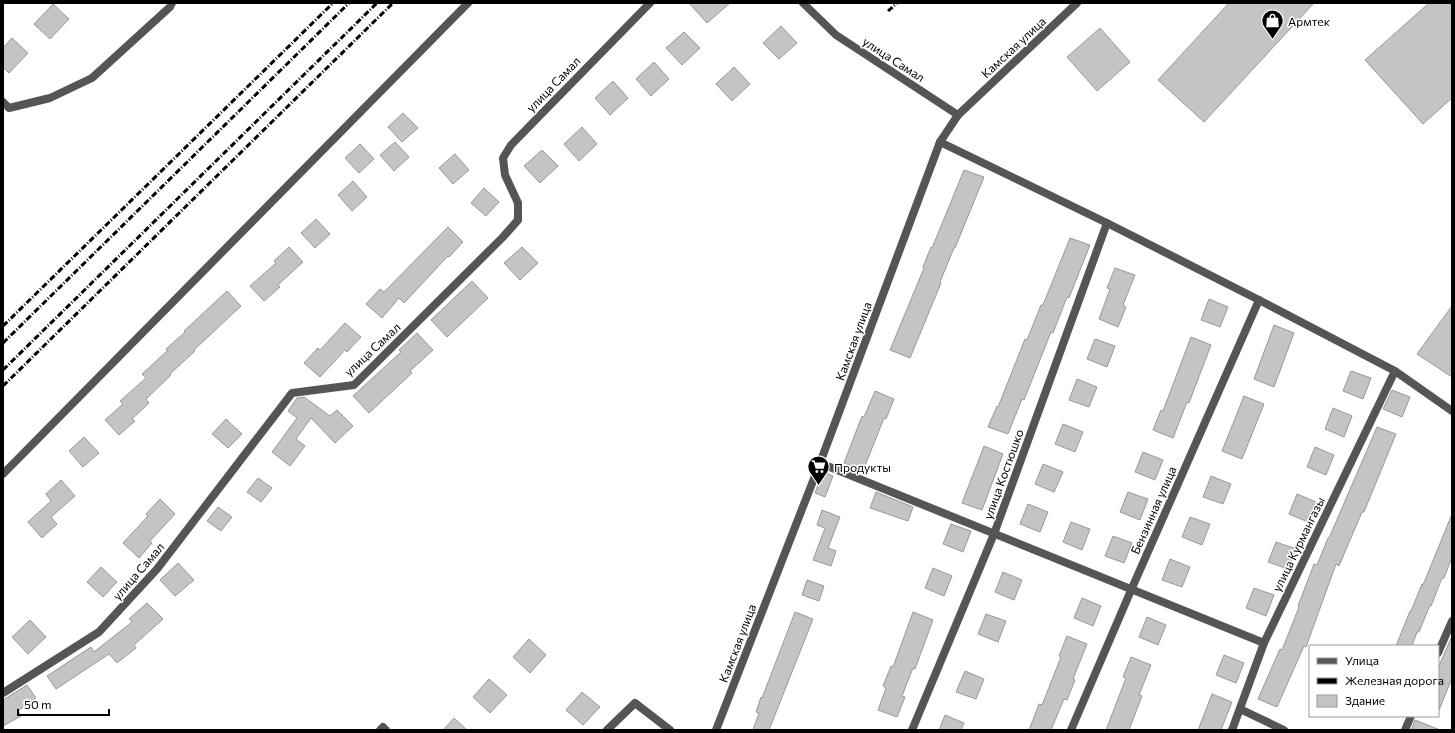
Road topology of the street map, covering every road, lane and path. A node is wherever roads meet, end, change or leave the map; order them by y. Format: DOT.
graph roads {
  1 [pos="172,3"];
  2 [pos="468,3"];
  3 [pos="650,3"];
  4 [pos="803,3"];
  5 [pos="1078,3"];
  6 [pos="3,102"];
  7 [pos="958,115"];
  8 [pos="940,142"];
  9 [pos="1107,223"];
  10 [pos="1259,300"];
  11 [pos="1394,371"];
  12 [pos="1452,410"];
  13 [pos="820,463"];
  14 [pos="3,474"];
  15 [pos="994,534"];
  16 [pos="1132,588"];
  17 [pos="1452,620"];
  18 [pos="1264,643"];
  19 [pos="1439,651"];
  20 [pos="3,693"];
  21 [pos="1240,709"];
  22 [pos="1411,717"];
  23 [pos="380,730"];
  24 [pos="386,730"];
  25 [pos="608,730"];
  26 [pos="670,730"];
  27 [pos="716,730"];
  28 [pos="912,730"];
  29 [pos="1071,730"];
  30 [pos="1232,730"];
  31 [pos="1284,730"];
  32 [pos="1405,730"];
  1 -- 6 [label="street"];
  2 -- 14 [label="street"];
  3 -- 20 [label="street, улица Самал"];
  4 -- 7 [label="street, улица Самал"];
  5 -- 7 [label="street, Камская улица"];
  7 -- 8 [label="street, Камская улица"];
  8 -- 9 [label="street"];
  8 -- 13 [label="street, Камская улица"];
  9 -- 10 [label="street"];
  9 -- 15 [label="street, улица Костюшко"];
  10 -- 11 [label="street"];
  10 -- 16 [label="street, Бензинная улица"];
  11 -- 12 [label="street"];
  11 -- 18 [label="street, улица Курмангазы"];
  13 -- 15 [label="street"];
  13 -- 27 [label="street, Камская улица"];
  15 -- 16 [label="street"];
  15 -- 28 [label="street, улица Костюшко"];
  16 -- 18 [label="street"];
  16 -- 29 [label="street, Бензинная улица"];
  17 -- 19 [label="street"];
  18 -- 21 [label="street, улица Курмангазы"];
  21 -- 30 [label="street, улица Курмангазы"];
  21 -- 31 [label="street"];
  22 -- 32 [label="street"];
  23 -- 24 [label="street"];
  25 -- 26 [label="street"];
}
